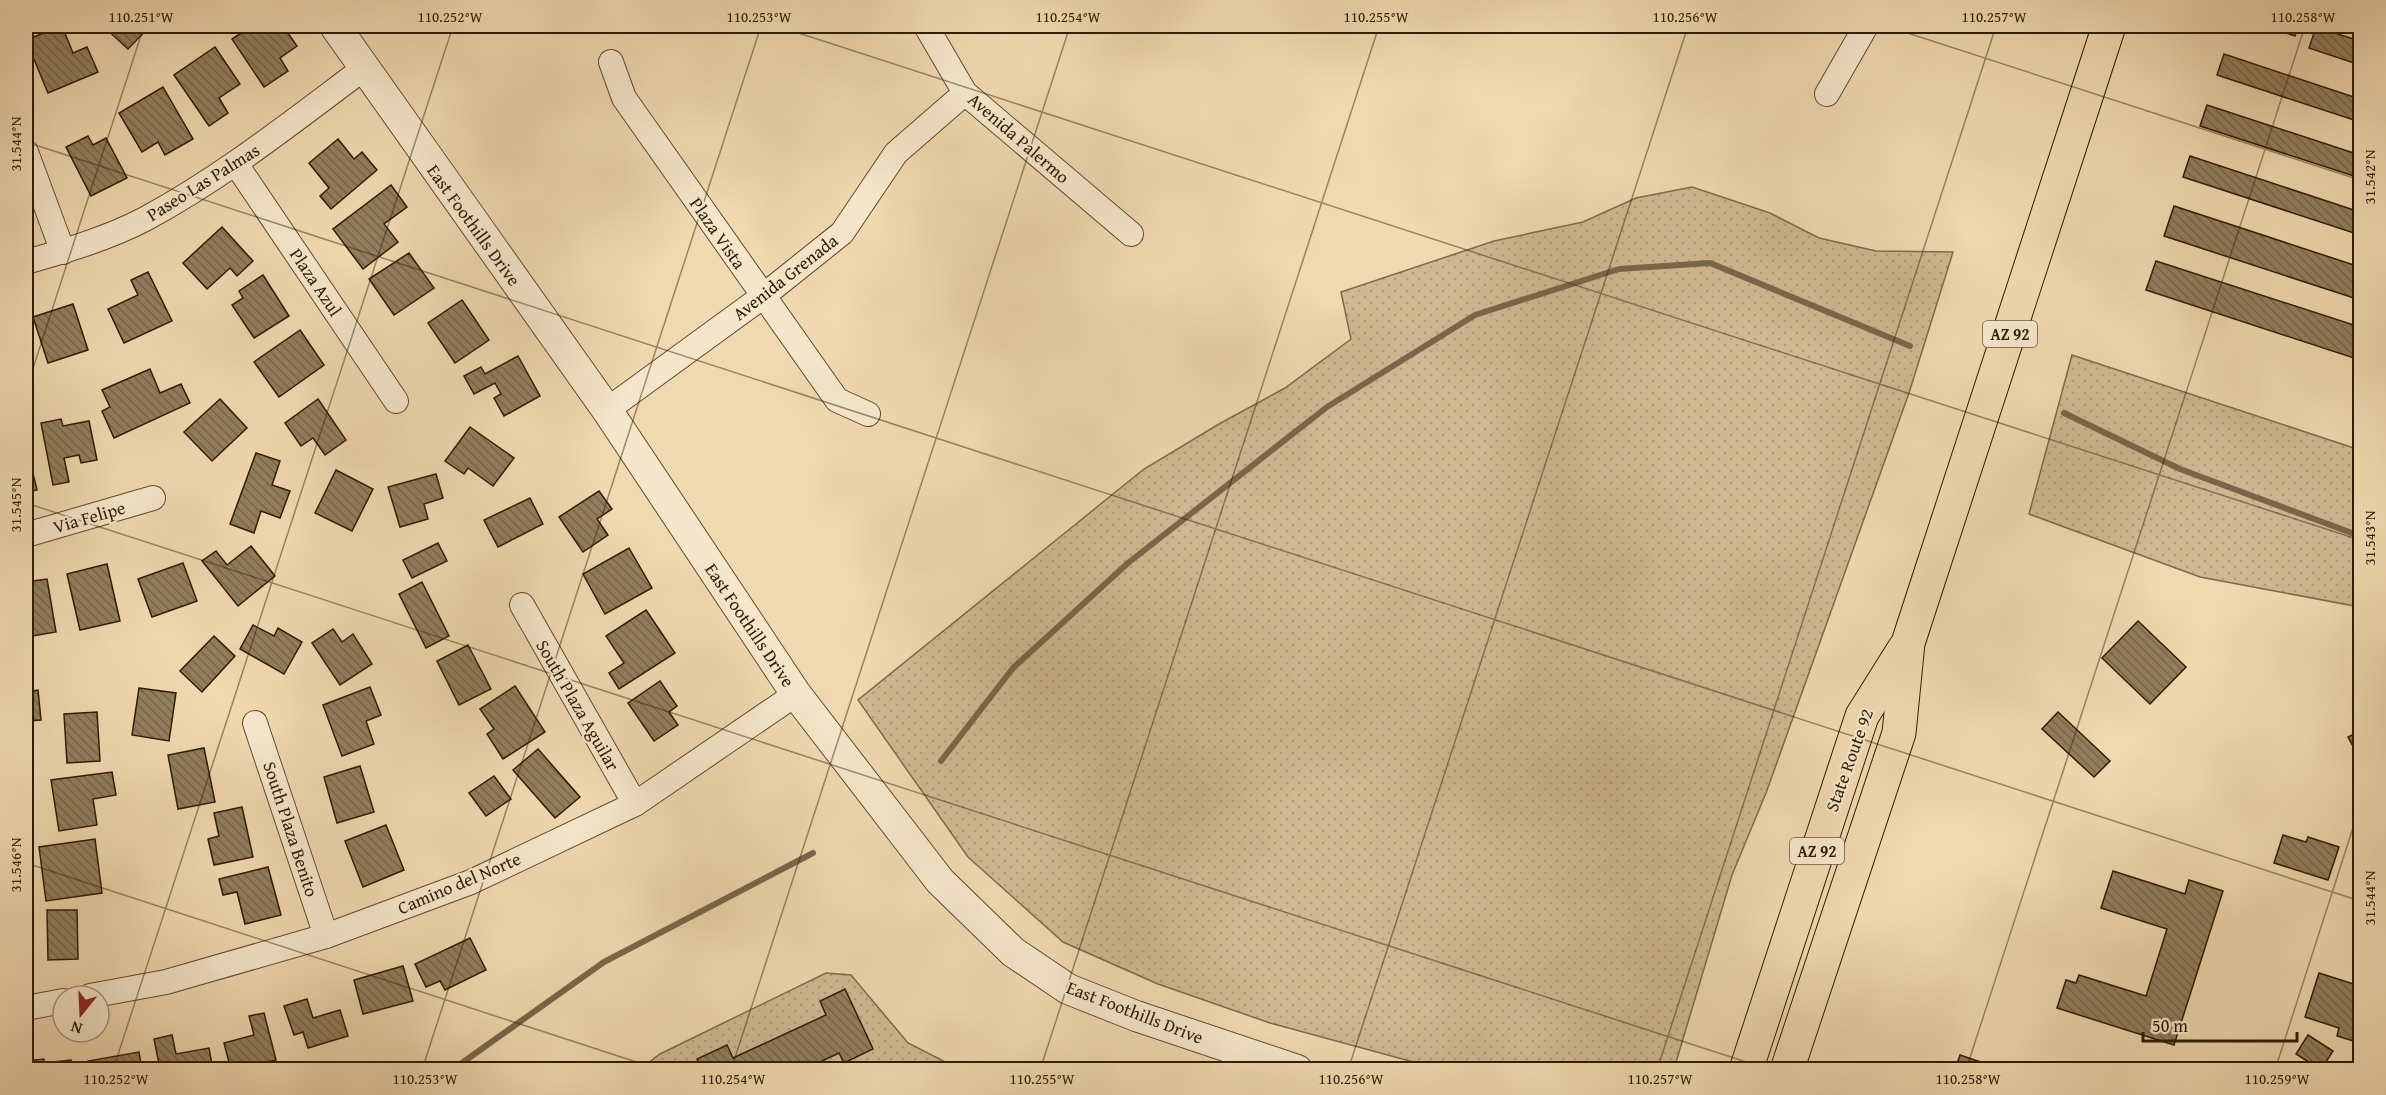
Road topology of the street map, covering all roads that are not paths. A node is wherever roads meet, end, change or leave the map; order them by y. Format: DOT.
graph roads {
  1 [pos="335,26"];
  2 [pos="926,26"];
  3 [pos="1866,26"];
  4 [pos="2109,26"];
  5 [pos="611,62"];
  6 [pos="363,69"];
  7 [pos="965,93"];
  8 [pos="1827,94"];
  9 [pos="26,152"];
  10 [pos="236,164"];
  11 [pos="1131,234"];
  12 [pos="63,252"];
  13 [pos="26,262"];
  14 [pos="762,297"];
  15 [pos="396,400"];
  16 [pos="607,410"];
  17 [pos="868,414"];
  18 [pos="153,498"];
  19 [pos="26,535"];
  20 [pos="522,605"];
  21 [pos="1908,643"];
  22 [pos="796,694"];
  23 [pos="255,723"];
  24 [pos="635,804"];
  25 [pos="326,936"];
  26 [pos="111,992"];
  27 [pos="51,1003"];
  28 [pos="26,1008"];
  29 [pos="1297,1070"];
  30 [pos="1746,1070"];
  31 [pos="1787,1070"];
  1 -- 6 [label="street, East Foothills Drive"];
  2 -- 7 [label="street, Avenida Palermo"];
  3 -- 8 [label="street"];
  4 -- 21 [label="main road, AZ 92 / AZ 92"];
  5 -- 14 [label="street, Plaza Vista"];
  6 -- 10 [label="street, Paseo Las Palmas"];
  6 -- 16 [label="street, East Foothills Drive"];
  7 -- 11 [label="street, Avenida Palermo"];
  7 -- 14 [label="street, Avenida Grenada"];
  9 -- 12 [label="street"];
  10 -- 12 [label="street, Paseo Las Palmas"];
  10 -- 15 [label="street, Plaza Azul"];
  12 -- 13 [label="street, Paseo Las Palmas"];
  14 -- 16 [label="street, Avenida Grenada"];
  14 -- 17 [label="street, Plaza Vista"];
  16 -- 22 [label="street, East Foothills Drive"];
  18 -- 19 [label="street, Via Felipe"];
  20 -- 24 [label="street, South Plaza Aguilar"];
  21 -- 30 [label="main road, State Route 92 / AZ 92"];
  21 -- 31 [label="main road, State Route 92 / AZ 92"];
  22 -- 24 [label="street, Camino del Norte"];
  22 -- 29 [label="street, East Foothills Drive"];
  23 -- 25 [label="street, South Plaza Benito"];
  24 -- 25 [label="street, Camino del Norte"];
  25 -- 26 [label="street, Camino del Norte"];
  27 -- 28 [label="street"];
}
